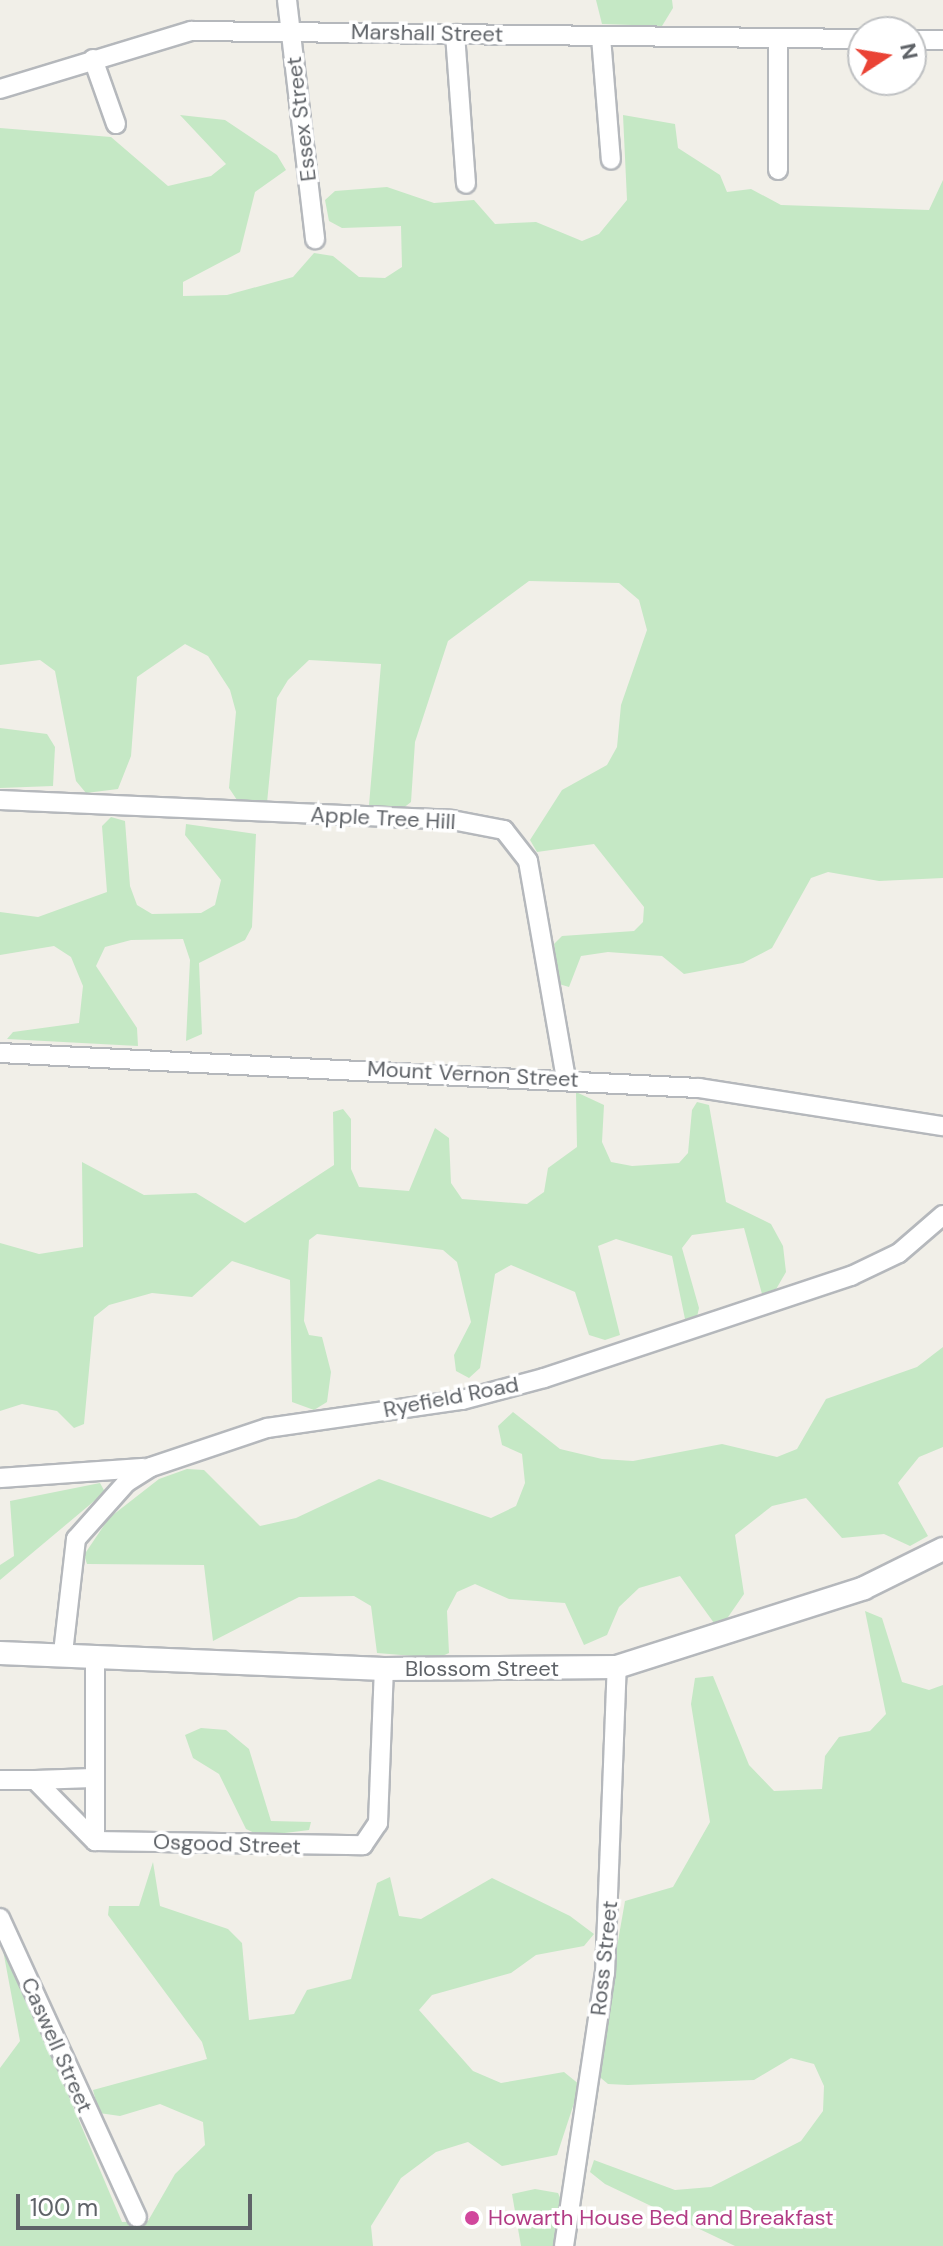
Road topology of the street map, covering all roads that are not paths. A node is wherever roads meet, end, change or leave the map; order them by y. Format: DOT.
graph roads {
  1 [pos="287,0"];
  2 [pos="290,30"];
  3 [pos="455,34"];
  4 [pos="601,37"];
  5 [pos="778,38"];
  6 [pos="847,39"];
  7 [pos="93,59"];
  8 [pos="0,89"];
  9 [pos="116,124"];
  10 [pos="611,160"];
  11 [pos="778,170"];
  12 [pos="466,184"];
  13 [pos="315,239"];
  14 [pos="0,800"];
  15 [pos="0,1053"];
  16 [pos="566,1078"];
  17 [pos="943,1126"];
  18 [pos="943,1215"];
  19 [pos="151,1467"];
  20 [pos="0,1478"];
  21 [pos="943,1549"];
  22 [pos="0,1653"];
  23 [pos="63,1653"];
  24 [pos="95,1655"];
  25 [pos="617,1667"];
  26 [pos="384,1669"];
  27 [pos="93,1778"];
  28 [pos="0,1780"];
  29 [pos="35,1780"];
  30 [pos="95,1841"];
  31 [pos="0,1918"];
  32 [pos="137,2217"];
  33 [pos="564,2246"];
  1 -- 2 [label="street, Essex Street"];
  2 -- 3 [label="street, Marshall Street"];
  2 -- 7 [label="street, Marshall Street"];
  2 -- 13 [label="street, Essex Street"];
  3 -- 4 [label="street, Marshall Street"];
  3 -- 12 [label="street"];
  4 -- 5 [label="street, Marshall Street"];
  4 -- 10 [label="street"];
  5 -- 6 [label="street, Marshall Street"];
  5 -- 11 [label="street"];
  7 -- 8 [label="street, Marshall Street"];
  7 -- 9 [label="street"];
  14 -- 16 [label="street, Apple Tree Hill"];
  15 -- 16 [label="street, Mount Vernon Street"];
  16 -- 17 [label="street, Mount Vernon Street"];
  18 -- 19 [label="street, Ryefield Road"];
  19 -- 20 [label="street"];
  19 -- 23 [label="street, Ryefield Road"];
  21 -- 25 [label="street, Blossom Street"];
  22 -- 23 [label="street, Blossom Street"];
  23 -- 24 [label="street, Blossom Street"];
  24 -- 26 [label="street, Blossom Street"];
  24 -- 27 [label="street"];
  25 -- 26 [label="street, Blossom Street"];
  25 -- 33 [label="street, Ross Street"];
  26 -- 30 [label="street, Osgood Street"];
  27 -- 29 [label="street"];
  27 -- 30 [label="street"];
  28 -- 29 [label="street"];
  29 -- 30 [label="street"];
  31 -- 32 [label="street, Caswell Street"];
}
